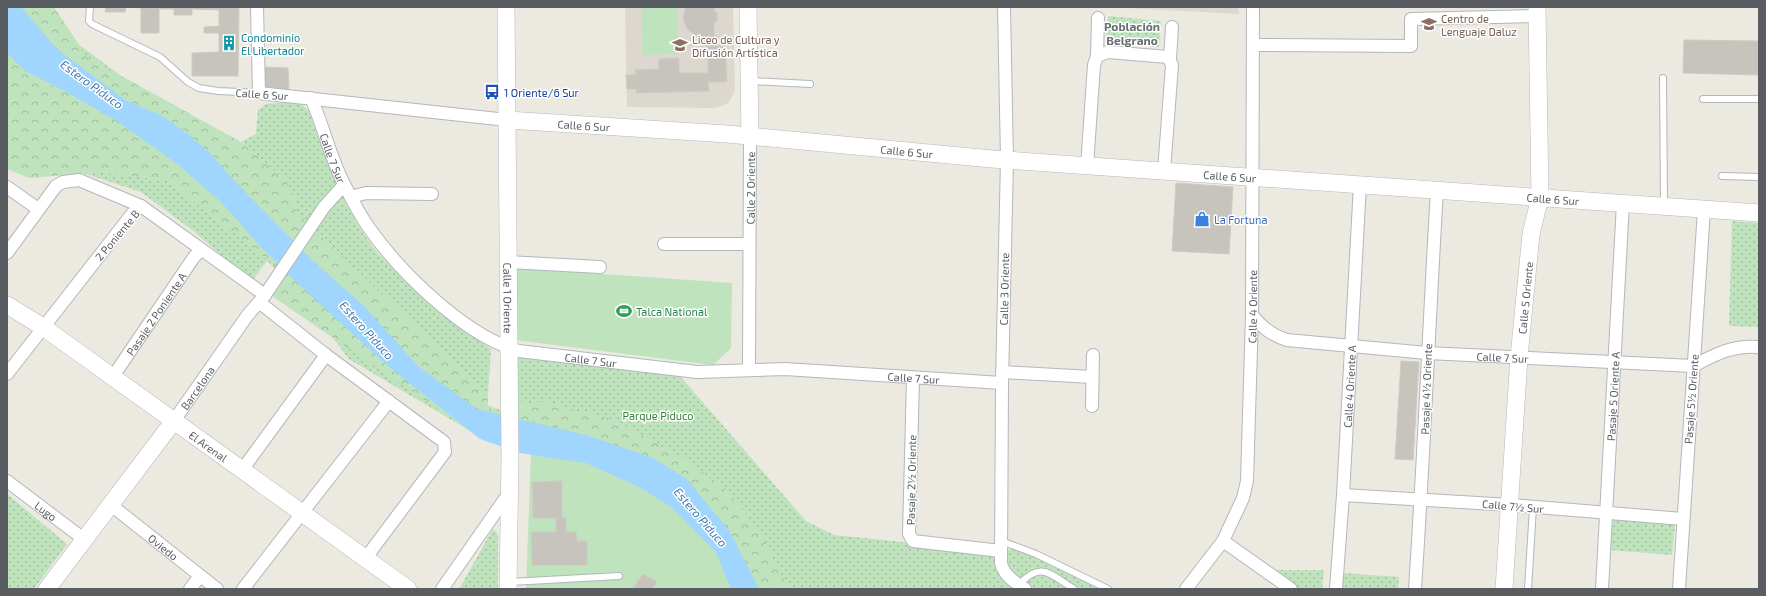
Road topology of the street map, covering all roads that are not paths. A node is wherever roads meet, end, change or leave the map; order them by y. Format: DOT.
graph roads {
  1 [pos="90,7"];
  2 [pos="257,7"];
  3 [pos="506,7"];
  4 [pos="748,7"];
  5 [pos="1004,7"];
  6 [pos="1253,7"];
  7 [pos="1537,11"];
  8 [pos="1098,18"];
  9 [pos="1172,27"];
  10 [pos="1253,45"];
  11 [pos="1097,56"];
  12 [pos="1170,59"];
  13 [pos="1663,78"];
  14 [pos="749,80"];
  15 [pos="810,84"];
  16 [pos="259,92"];
  17 [pos="311,98"];
  18 [pos="1702,99"];
  19 [pos="1759,99"];
  20 [pos="507,120"];
  21 [pos="750,137"];
  22 [pos="1007,160"];
  23 [pos="1087,166"];
  24 [pos="1164,171"];
  25 [pos="1722,176"];
  26 [pos="1252,177"];
  27 [pos="1759,177"];
  28 [pos="1360,184"];
  29 [pos="344,185"];
  30 [pos="7,187"];
  31 [pos="1437,190"];
  32 [pos="432,194"];
  33 [pos="351,197"];
  34 [pos="1540,197"];
  35 [pos="1623,203"];
  36 [pos="141,206"];
  37 [pos="1664,206"];
  38 [pos="38,209"];
  39 [pos="1704,210"];
  40 [pos="1759,213"];
  41 [pos="664,244"];
  42 [pos="748,244"];
  43 [pos="201,250"];
  44 [pos="7,253"];
  45 [pos="507,262"];
  46 [pos="600,267"];
  47 [pos="265,294"];
  48 [pos="7,305"];
  49 [pos="1252,315"];
  50 [pos="43,327"];
  51 [pos="1351,346"];
  52 [pos="1759,347"];
  53 [pos="509,348"];
  54 [pos="1427,353"];
  55 [pos="326,355"];
  56 [pos="1093,355"];
  57 [pos="1519,357"];
  58 [pos="1615,363"];
  59 [pos="1693,366"];
  60 [pos="748,369"];
  61 [pos="7,374"];
  62 [pos="1092,377"];
  63 [pos="112,378"];
  64 [pos="913,378"];
  65 [pos="1002,378"];
  66 [pos="389,401"];
  67 [pos="1092,406"];
  68 [pos="173,422"];
  69 [pos="242,470"];
  70 [pos="7,481"];
  71 [pos="510,492"];
  72 [pos="1343,495"];
  73 [pos="1421,500"];
  74 [pos="111,505"];
  75 [pos="1511,505"];
  76 [pos="1533,507"];
  77 [pos="1606,513"];
  78 [pos="303,514"];
  79 [pos="1683,519"];
  80 [pos="85,540"];
  81 [pos="1223,541"];
  82 [pos="1001,546"];
  83 [pos="365,559"];
  84 [pos="200,576"];
  85 [pos="619,576"];
  86 [pos="508,585"];
  87 [pos="1022,587"];
  88 [pos="48,589"];
  89 [pos="190,589"];
  90 [pos="217,589"];
  91 [pos="243,589"];
  92 [pos="408,589"];
  93 [pos="442,589"];
  94 [pos="1074,589"];
  95 [pos="1108,589"];
  96 [pos="1186,589"];
  97 [pos="1291,589"];
  98 [pos="1336,589"];
  99 [pos="1415,589"];
  100 [pos="1504,589"];
  101 [pos="1528,589"];
  102 [pos="1602,589"];
  103 [pos="1679,589"];
  1 -- 16 [label="lane, Calle 6 Sur"];
  2 -- 16 [label="street"];
  3 -- 20 [label="street, Calle 1 Oriente"];
  4 -- 14 [label="street, Calle 2 Oriente"];
  5 -- 22 [label="street, Calle 3 Oriente"];
  6 -- 10 [label="street, Calle 4 Oriente"];
  7 -- 10 [label="street"];
  7 -- 34 [label="street, Calle 5 Oriente"];
  8 -- 11 [label="street"];
  9 -- 12 [label="street"];
  10 -- 26 [label="street, Calle 4 Oriente"];
  11 -- 12 [label="street"];
  11 -- 23 [label="street"];
  12 -- 24 [label="street"];
  13 -- 37 [label="lane"];
  14 -- 15 [label="lane"];
  14 -- 21 [label="street, Calle 2 Oriente"];
  16 -- 17 [label="street, Calle 6 Sur"];
  17 -- 20 [label="street, Calle 6 Sur"];
  17 -- 29 [label="street, Calle 7 Sur"];
  18 -- 19 [label="lane"];
  20 -- 21 [label="street, Calle 6 Sur"];
  20 -- 45 [label="street, Calle 1 Oriente"];
  21 -- 22 [label="street, Calle 6 Sur"];
  21 -- 42 [label="street, Calle 2 Oriente"];
  22 -- 23 [label="street, Calle 6 Sur"];
  22 -- 65 [label="street, Calle 3 Oriente"];
  23 -- 24 [label="street, Calle 6 Sur"];
  24 -- 26 [label="street, Calle 6 Sur"];
  25 -- 27 [label="lane"];
  26 -- 28 [label="street, Calle 6 Sur"];
  26 -- 49 [label="street, Calle 4 Oriente"];
  28 -- 31 [label="street, Calle 6 Sur"];
  28 -- 51 [label="street, Calle 4 Oriente A"];
  29 -- 33 [label="street, Calle 7 Sur"];
  29 -- 47 [label="street, Barcelona"];
  30 -- 38 [label="street"];
  31 -- 34 [label="street, Calle 6 Sur"];
  31 -- 54 [label="street, Pasaje 4½ Oriente"];
  32 -- 33 [label="street"];
  33 -- 53 [label="street, Calle 7 Sur"];
  34 -- 35 [label="street, Calle 6 Sur"];
  34 -- 57 [label="street, Calle 5 Oriente"];
  35 -- 37 [label="street, Calle 6 Sur"];
  35 -- 58 [label="street, Pasaje 5 Oriente A"];
  36 -- 38 [label="street, 2 Poniente B"];
  36 -- 43 [label="street"];
  36 -- 50 [label="street, 2 Poniente B"];
  37 -- 39 [label="street, Calle 6 Sur"];
  38 -- 44 [label="street, 2 Poniente B"];
  39 -- 40 [label="street, Calle 6 Sur"];
  39 -- 59 [label="street, Pasaje 5½ Oriente"];
  41 -- 42 [label="street"];
  42 -- 60 [label="street, Calle 2 Oriente"];
  43 -- 47 [label="street"];
  43 -- 63 [label="street, Pasaje 2 Poniente A"];
  45 -- 46 [label="street"];
  45 -- 53 [label="street, Calle 1 Oriente"];
  47 -- 55 [label="street"];
  47 -- 68 [label="street, Barcelona"];
  48 -- 50 [label="street, El Arenal"];
  49 -- 51 [label="street, Calle 7 Sur"];
  49 -- 81 [label="street, Calle 4 Oriente"];
  50 -- 61 [label="street, 2 Poniente B"];
  50 -- 63 [label="street, El Arenal"];
  51 -- 54 [label="street, Calle 7 Sur"];
  51 -- 72 [label="street, Calle 4 Oriente A"];
  52 -- 59 [label="street, Calle 7 Sur"];
  53 -- 60 [label="street, Calle 7 Sur"];
  53 -- 71 [label="street, Calle 1 Oriente"];
  54 -- 57 [label="street, Calle 7 Sur"];
  54 -- 73 [label="street, Pasaje 4½ Oriente"];
  55 -- 66 [label="street"];
  55 -- 69 [label="street"];
  56 -- 62 [label="street"];
  57 -- 58 [label="street, Calle 7 Sur"];
  57 -- 75 [label="street, Calle 5 Oriente"];
  58 -- 59 [label="street, Calle 7 Sur"];
  58 -- 77 [label="street, Pasaje 5 Oriente A"];
  59 -- 79 [label="street, Pasaje 5½ Oriente"];
  60 -- 64 [label="street, Calle 7 Sur"];
  62 -- 65 [label="street, Calle 7 Sur"];
  62 -- 67 [label="street"];
  63 -- 68 [label="street, El Arenal"];
  64 -- 65 [label="street, Calle 7 Sur"];
  64 -- 82 [label="street, Pasaje 2½ Oriente"];
  65 -- 82 [label="street, Calle 3 Oriente"];
  66 -- 78 [label="street"];
  66 -- 83 [label="street"];
  68 -- 69 [label="street, El Arenal"];
  68 -- 74 [label="street, Barcelona"];
  69 -- 78 [label="street, El Arenal"];
  70 -- 80 [label="street, Lugo"];
  71 -- 86 [label="street, Calle 1 Oriente"];
  71 -- 93 [label="street"];
  72 -- 73 [label="street, Calle 7½ Sur"];
  72 -- 98 [label="street, Calle 4 Oriente A"];
  73 -- 75 [label="street, Calle 7½ Sur"];
  73 -- 99 [label="street, Pasaje 4½ Oriente"];
  74 -- 80 [label="street, Barcelona"];
  74 -- 84 [label="street, Oviedo"];
  75 -- 76 [label="street, Calle 7½ Sur"];
  75 -- 100 [label="street, Calle 5 Oriente"];
  76 -- 77 [label="street, Calle 7½ Sur"];
  76 -- 101 [label="lane"];
  77 -- 79 [label="street, Calle 7½ Sur"];
  77 -- 102 [label="street, Pasaje 5 Oriente A"];
  78 -- 83 [label="street, El Arenal"];
  78 -- 91 [label="street"];
  79 -- 103 [label="street, Pasaje 5½ Oriente"];
  80 -- 88 [label="street, Barcelona"];
  81 -- 96 [label="street, Calle 4 Oriente"];
  81 -- 97 [label="street"];
  82 -- 87 [label="street, Calle 3 Oriente"];
  82 -- 95 [label="lane"];
  83 -- 92 [label="street, El Arenal"];
  84 -- 89 [label="street"];
  84 -- 90 [label="street, Oviedo"];
  85 -- 86 [label="lane"];
  87 -- 94 [label="lane"];
}
